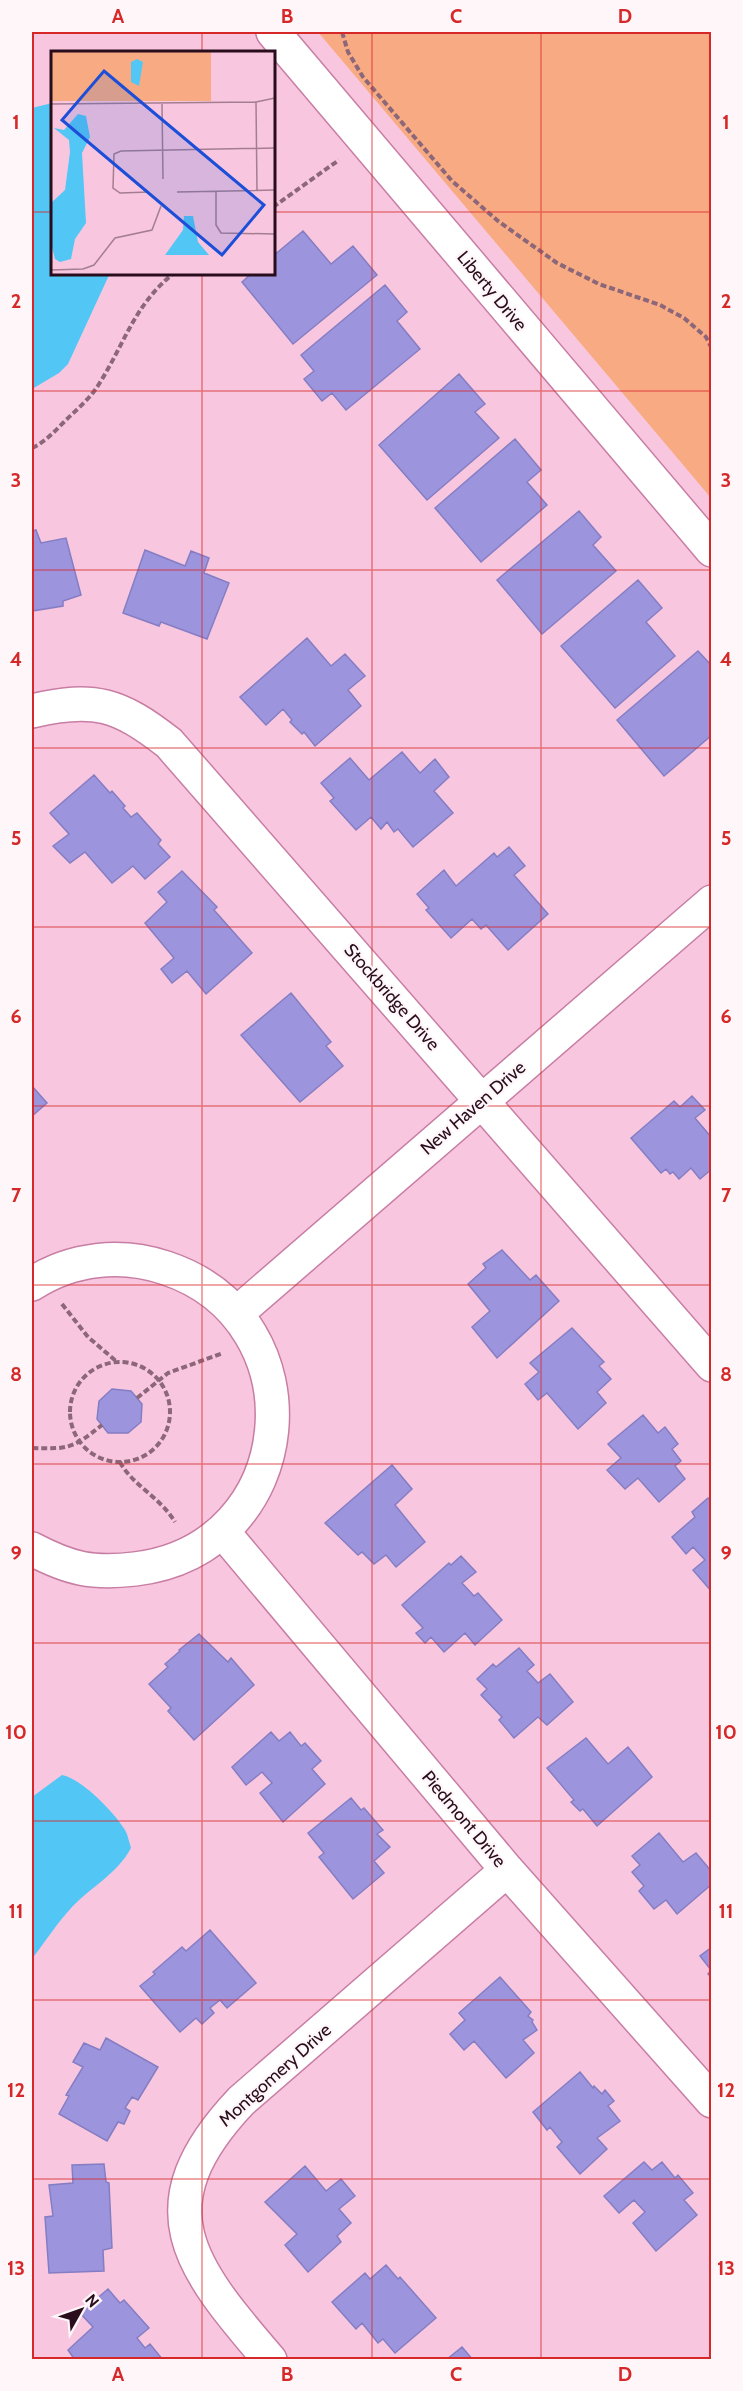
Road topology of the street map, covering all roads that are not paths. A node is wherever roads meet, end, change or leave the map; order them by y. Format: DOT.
graph roads {
  1 [pos="273,32"];
  2 [pos="711,550"];
  3 [pos="32,711"];
  4 [pos="711,902"];
  5 [pos="483,1100"];
  6 [pos="32,1284"];
  7 [pos="236,1314"];
  8 [pos="711,1365"];
  9 [pos="223,1532"];
  10 [pos="32,1549"];
  11 [pos="507,1870"];
  12 [pos="711,2102"];
  13 [pos="270,2360"];
  1 -- 2 [label="street, Liberty Drive"];
  3 -- 5 [label="street, Stockbridge Drive"];
  4 -- 5 [label="street, New Haven Drive"];
  5 -- 7 [label="street, New Haven Drive"];
  5 -- 8 [label="street, Stockbridge Drive"];
  6 -- 7 [label="street"];
  7 -- 9 [label="street"];
  9 -- 10 [label="street"];
  9 -- 11 [label="street, Piedmont Drive"];
  11 -- 12 [label="street, Piedmont Drive"];
  11 -- 13 [label="street, Montgomery Drive"];
}
